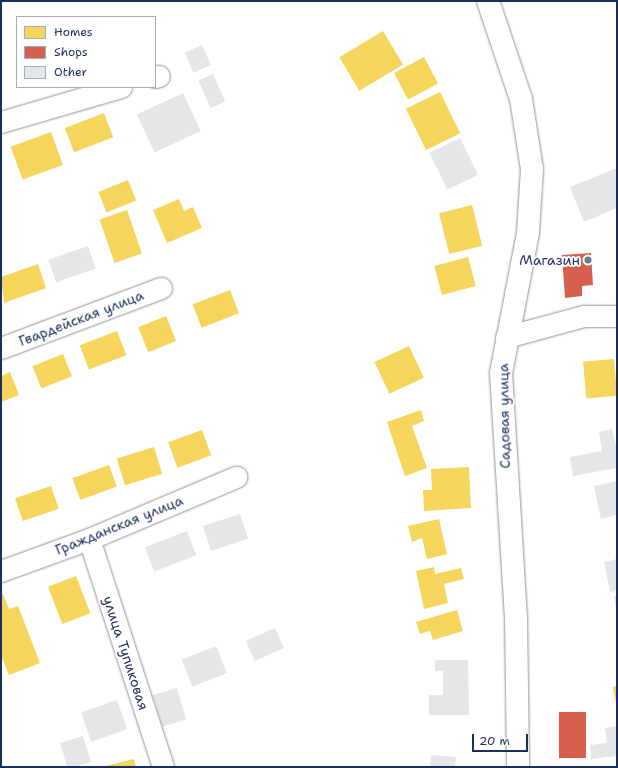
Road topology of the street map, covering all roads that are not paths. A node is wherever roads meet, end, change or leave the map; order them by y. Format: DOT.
graph roads {
  1 [pos="488,1"];
  2 [pos="118,88"];
  3 [pos="1,122"];
  4 [pos="161,288"];
  5 [pos="617,316"];
  6 [pos="506,337"];
  7 [pos="1,348"];
  8 [pos="236,477"];
  9 [pos="89,539"];
  10 [pos="1,571"];
  11 [pos="163,767"];
  12 [pos="518,767"];
  1 -- 6 [label="main road, Садовая улица"];
  2 -- 3 [label="street"];
  4 -- 7 [label="street, Гвардейская улица"];
  5 -- 6 [label="street"];
  6 -- 12 [label="main road, Садовая улица"];
  8 -- 9 [label="street, Гражданская улица"];
  9 -- 10 [label="street, Гражданская улица"];
  9 -- 11 [label="street, улица Тупиковая"];
}
